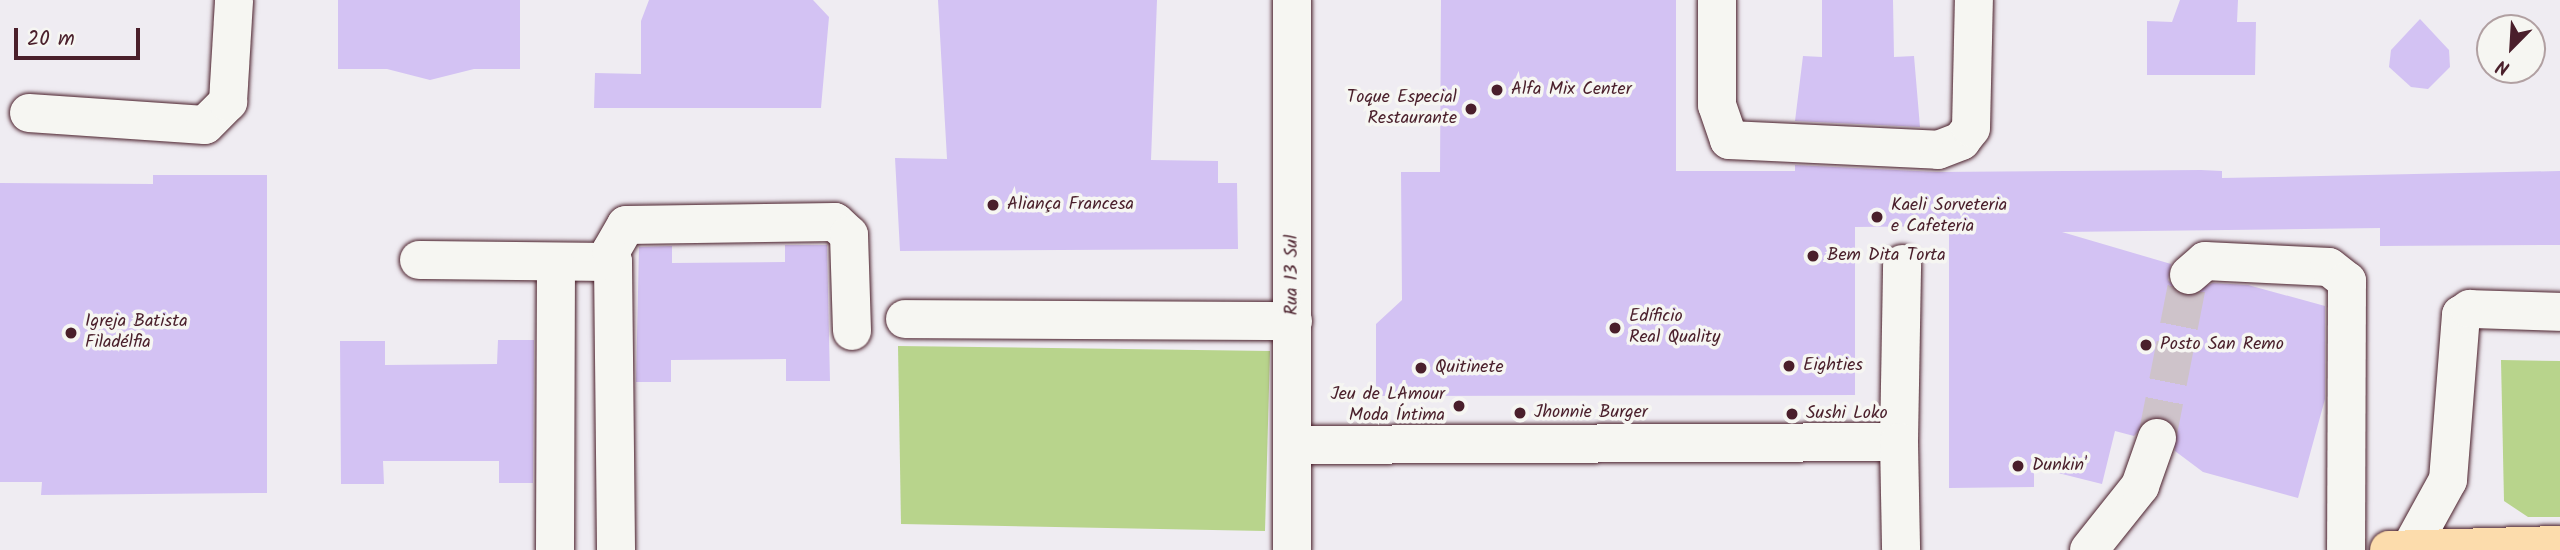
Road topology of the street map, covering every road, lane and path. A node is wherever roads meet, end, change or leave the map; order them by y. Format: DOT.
graph roads {
  1 [pos="234,0"];
  2 [pos="1292,0"];
  3 [pos="1717,0"];
  4 [pos="1974,0"];
  5 [pos="29,113"];
  6 [pos="419,260"];
  7 [pos="613,262"];
  8 [pos="556,264"];
  9 [pos="1902,264"];
  10 [pos="2189,275"];
  11 [pos="2560,312"];
  12 [pos="905,319"];
  13 [pos="1293,321"];
  14 [pos="852,331"];
  15 [pos="2157,438"];
  16 [pos="1899,442"];
  17 [pos="1293,445"];
  18 [pos="2560,545"];
  19 [pos="555,550"];
  20 [pos="616,550"];
  21 [pos="1292,550"];
  22 [pos="1901,550"];
  23 [pos="2089,550"];
  24 [pos="2346,550"];
  25 [pos="2396,550"];
  1 -- 5 [label="street"];
  2 -- 13 [label="street, Rua 13 Sul"];
  3 -- 4 [label="street"];
  6 -- 8 [label="street"];
  7 -- 8 [label="street"];
  7 -- 14 [label="street"];
  7 -- 20 [label="street"];
  8 -- 19 [label="street"];
  9 -- 16 [label="street"];
  10 -- 24 [label="street"];
  11 -- 25 [label="street"];
  12 -- 13 [label="street"];
  13 -- 17 [label="street, Rua 13 Sul"];
  15 -- 23 [label="street"];
  16 -- 17 [label="street"];
  16 -- 22 [label="street"];
  17 -- 21 [label="street, Rua 13 Sul"];
  18 -- 25 [label="main road"];
}
